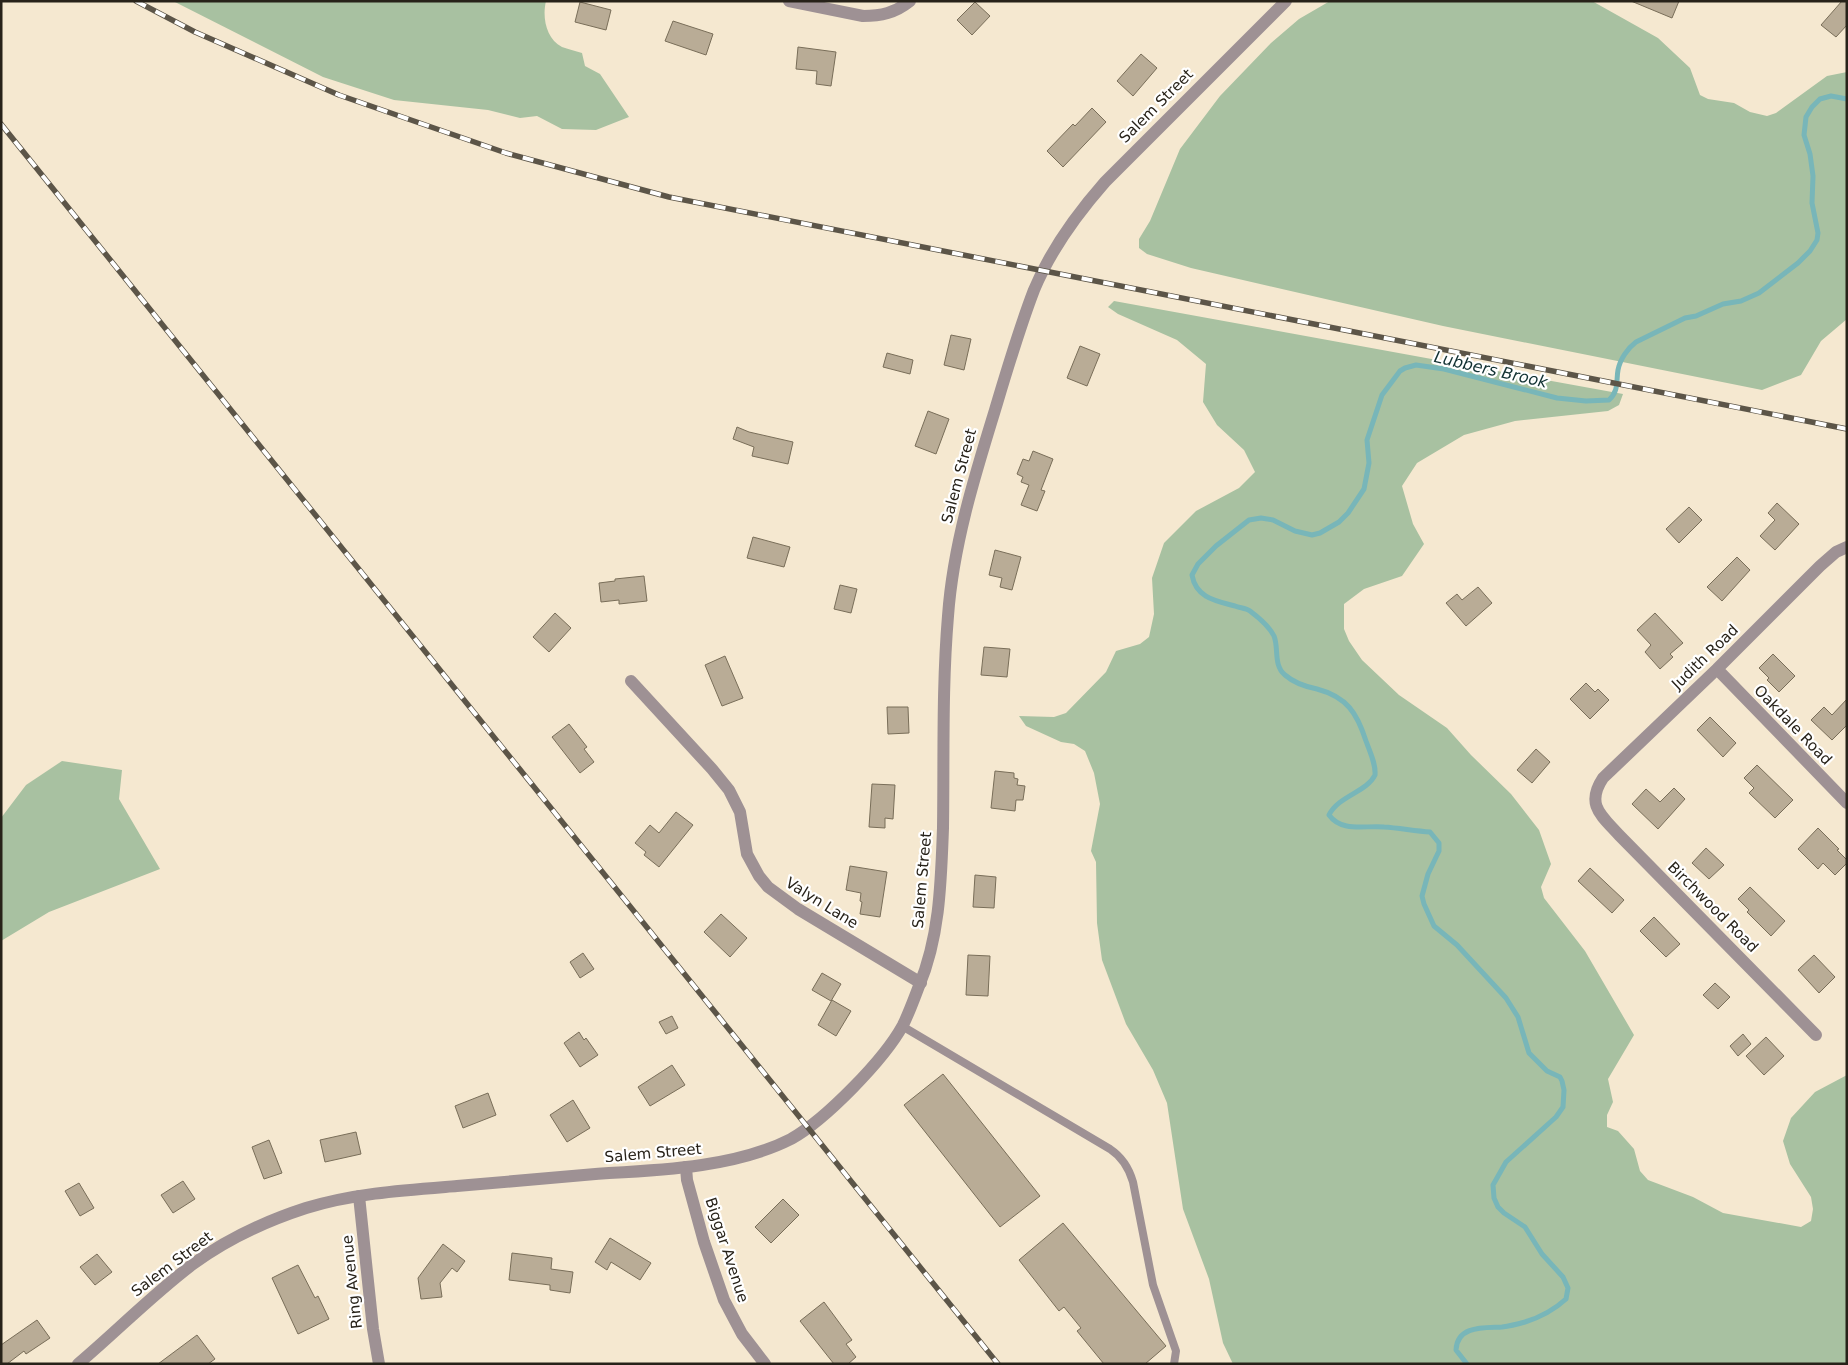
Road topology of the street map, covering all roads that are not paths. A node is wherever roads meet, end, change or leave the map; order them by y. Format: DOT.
graph roads {
  1 [pos="789,1"];
  2 [pos="910,1"];
  3 [pos="1286,1"];
  4 [pos="1847,547"];
  5 [pos="1716,669"];
  6 [pos="631,681"];
  7 [pos="1595,798"];
  8 [pos="1847,802"];
  9 [pos="921,983"];
  10 [pos="902,1026"];
  11 [pos="1816,1035"];
  12 [pos="686,1167"];
  13 [pos="359,1196"];
  14 [pos="78,1364"];
  15 [pos="379,1364"];
  16 [pos="765,1364"];
  17 [pos="1174,1364"];
  1 -- 2 [label="street"];
  3 -- 9 [label="street, Salem Street"];
  4 -- 5 [label="street, Judith Road"];
  5 -- 7 [label="street, Judith Road"];
  5 -- 8 [label="street, Oakdale Road"];
  6 -- 9 [label="street, Valyn Lane"];
  7 -- 11 [label="street, Birchwood Road"];
  9 -- 10 [label="street, Salem Street"];
  10 -- 12 [label="street, Salem Street"];
  10 -- 17 [label="lane"];
  12 -- 13 [label="street, Salem Street"];
  12 -- 16 [label="street, Biggar Avenue"];
  13 -- 14 [label="street, Salem Street"];
  13 -- 15 [label="street, Ring Avenue"];
}
